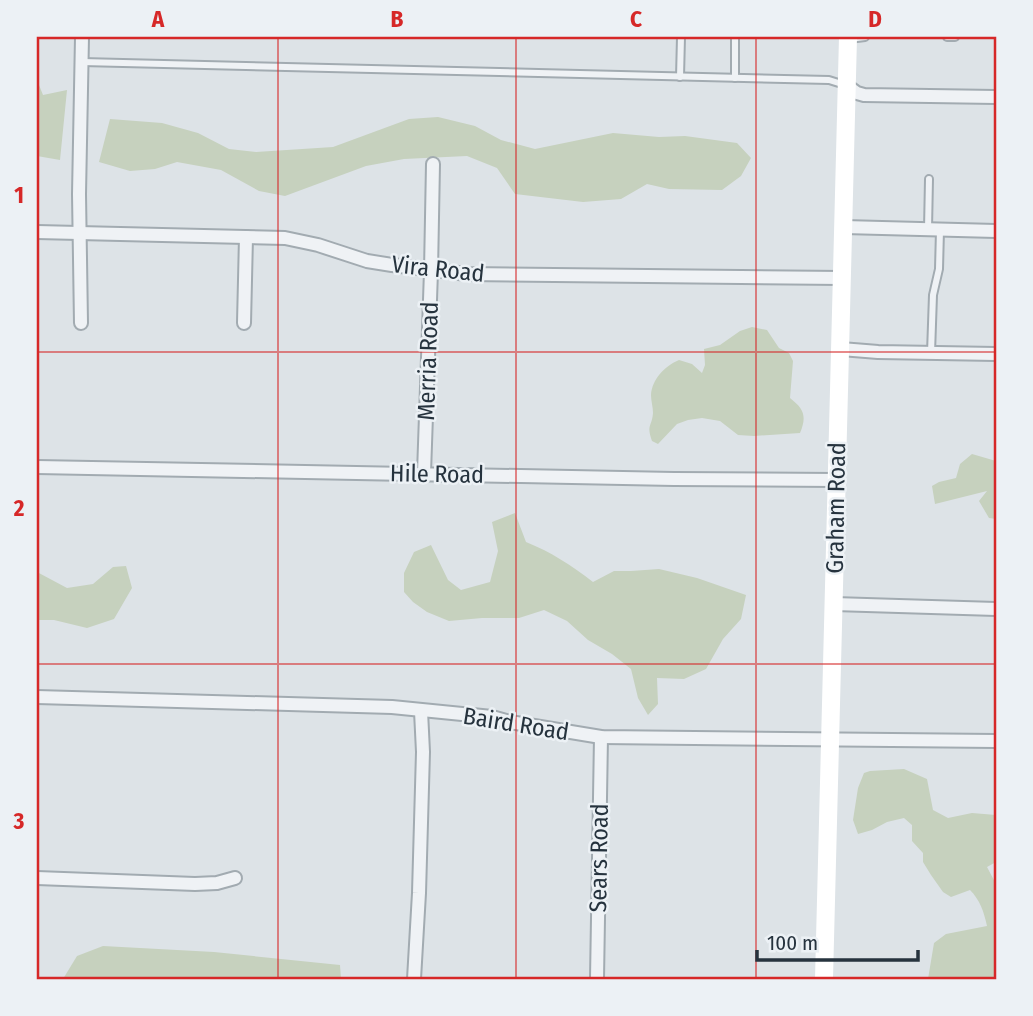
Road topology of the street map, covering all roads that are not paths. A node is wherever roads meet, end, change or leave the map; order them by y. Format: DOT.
graph roads {
  1 [pos="82,37"];
  2 [pos="681,37"];
  3 [pos="735,37"];
  4 [pos="947,37"];
  5 [pos="955,37"];
  6 [pos="854,38"];
  7 [pos="82,62"];
  8 [pos="681,77"];
  9 [pos="735,78"];
  10 [pos="846,85"];
  11 [pos="996,97"];
  12 [pos="433,164"];
  13 [pos="929,178"];
  14 [pos="844,227"];
  15 [pos="934,230"];
  16 [pos="996,231"];
  17 [pos="37,232"];
  18 [pos="80,233"];
  19 [pos="246,237"];
  20 [pos="432,271"];
  21 [pos="842,278"];
  22 [pos="81,323"];
  23 [pos="244,323"];
  24 [pos="841,349"];
  25 [pos="931,353"];
  26 [pos="996,354"];
  27 [pos="37,467"];
  28 [pos="424,473"];
  29 [pos="837,480"];
  30 [pos="834,604"];
  31 [pos="996,609"];
  32 [pos="37,697"];
  33 [pos="421,711"];
  34 [pos="601,737"];
  35 [pos="830,738"];
  36 [pos="996,741"];
  37 [pos="37,878"];
  38 [pos="235,878"];
  39 [pos="414,979"];
  40 [pos="597,979"];
  41 [pos="824,979"];
  1 -- 7 [label="street"];
  2 -- 8 [label="lane"];
  3 -- 9 [label="lane"];
  4 -- 5 [label="lane"];
  6 -- 10 [label="main road, Graham Road"];
  7 -- 8 [label="lane"];
  7 -- 18 [label="street"];
  8 -- 9 [label="lane"];
  9 -- 10 [label="lane"];
  10 -- 11 [label="street"];
  10 -- 14 [label="main road, Graham Road"];
  12 -- 20 [label="street, Merria Road"];
  13 -- 15 [label="lane"];
  14 -- 15 [label="street"];
  14 -- 21 [label="main road, Graham Road"];
  15 -- 16 [label="street"];
  15 -- 25 [label="lane"];
  17 -- 18 [label="street, Vira Road"];
  18 -- 19 [label="street, Vira Road"];
  18 -- 22 [label="street"];
  19 -- 20 [label="street, Vira Road"];
  19 -- 23 [label="street"];
  20 -- 21 [label="street, Vira Road"];
  20 -- 28 [label="street, Merria Road"];
  21 -- 24 [label="main road, Graham Road"];
  24 -- 25 [label="street"];
  24 -- 29 [label="main road, Graham Road"];
  25 -- 26 [label="street"];
  27 -- 28 [label="street, Hile Road"];
  28 -- 29 [label="street, Hile Road"];
  29 -- 30 [label="main road, Graham Road"];
  30 -- 31 [label="street"];
  30 -- 35 [label="main road, Graham Road"];
  32 -- 33 [label="street, Baird Road"];
  33 -- 34 [label="street, Baird Road"];
  33 -- 39 [label="street"];
  34 -- 35 [label="street, Baird Road"];
  34 -- 40 [label="street, Sears Road"];
  35 -- 36 [label="street, Baird Road"];
  35 -- 41 [label="main road, Graham Road"];
  37 -- 38 [label="street"];
}
